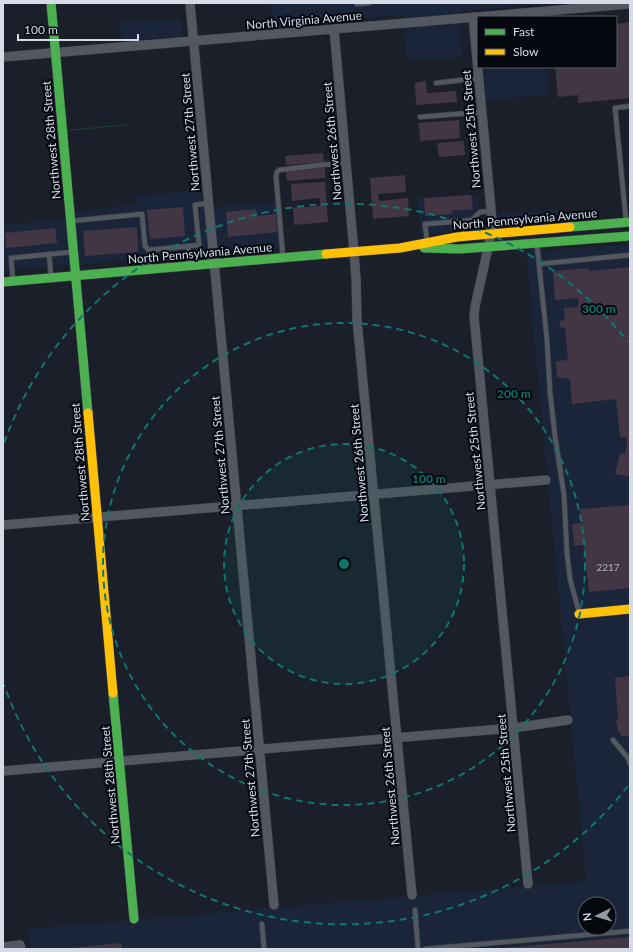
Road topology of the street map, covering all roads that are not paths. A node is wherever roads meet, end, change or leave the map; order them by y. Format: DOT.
graph roads {
  1 [pos="51,3"];
  2 [pos="190,3"];
  3 [pos="369,3"];
  4 [pos="357,4"];
  5 [pos="630,4"];
  6 [pos="485,16"];
  7 [pos="473,17"];
  8 [pos="477,17"];
  9 [pos="334,29"];
  10 [pos="194,41"];
  11 [pos="55,53"];
  12 [pos="3,57"];
  13 [pos="477,58"];
  14 [pos="478,68"];
  15 [pos="479,78"];
  16 [pos="436,83"];
  17 [pos="630,106"];
  18 [pos="482,112"];
  19 [pos="420,117"];
  20 [pos="346,163"];
  21 [pos="630,199"];
  22 [pos="624,200"];
  23 [pos="209,204"];
  24 [pos="491,211"];
  25 [pos="463,220"];
  26 [pos="70,221"];
  27 [pos="628,222"];
  28 [pos="590,226"];
  29 [pos="547,229"];
  30 [pos="491,234"];
  31 [pos="464,236"];
  32 [pos="629,236"];
  33 [pos="592,239"];
  34 [pos="427,242"];
  35 [pos="548,242"];
  36 [pos="536,243"];
  37 [pos="188,246"];
  38 [pos="487,247"];
  39 [pos="400,248"];
  40 [pos="149,250"];
  41 [pos="73,252"];
  42 [pos="354,252"];
  43 [pos="49,254"];
  44 [pos="630,255"];
  45 [pos="282,258"];
  46 [pos="214,264"];
  47 [pos="539,264"];
  48 [pos="189,266"];
  49 [pos="150,269"];
  50 [pos="76,276"];
  51 [pos="51,278"];
  52 [pos="14,281"];
  53 [pos="3,282"];
  54 [pos="546,480"];
  55 [pos="490,484"];
  56 [pos="374,494"];
  57 [pos="237,506"];
  58 [pos="97,517"];
  59 [pos="3,525"];
  60 [pos="630,609"];
  61 [pos="579,614"];
  62 [pos="568,720"];
  63 [pos="513,728"];
  64 [pos="397,738"];
  65 [pos="613,740"];
  66 [pos="260,750"];
  67 [pos="120,761"];
  68 [pos="630,764"];
  69 [pos="3,771"];
  70 [pos="528,884"];
  71 [pos="412,895"];
  72 [pos="274,905"];
  73 [pos="415,910"];
  74 [pos="134,919"];
  75 [pos="262,924"];
  76 [pos="630,931"];
  77 [pos="3,947"];
  78 [pos="21,949"];
  79 [pos="264,949"];
  80 [pos="418,949"];
  81 [pos="425,949"];
  1 -- 11 [label="street, Northwest 28th Street"];
  2 -- 10 [label="street, Northwest 27th Street"];
  3 -- 4 [label="lane"];
  5 -- 6 [label="street, North Virginia Avenue"];
  7 -- 8 [label="street, North Virginia Avenue"];
  7 -- 9 [label="street, North Virginia Avenue"];
  7 -- 13 [label="street, Northwest 25th Street"];
  9 -- 10 [label="street, North Virginia Avenue"];
  9 -- 20 [label="street, Northwest 26th Street"];
  10 -- 11 [label="street, North Virginia Avenue"];
  10 -- 23 [label="street, Northwest 27th Street"];
  11 -- 12 [label="street, North Virginia Avenue"];
  11 -- 26 [label="street, Northwest 28th Street"];
  14 -- 15 [label="street, Northwest 25th Street"];
  15 -- 16 [label="lane"];
  15 -- 18 [label="street, Northwest 25th Street"];
  17 -- 22 [label="lane"];
  18 -- 19 [label="lane"];
  18 -- 24 [label="street, Northwest 25th Street"];
  20 -- 42 [label="street, Northwest 26th Street"];
  20 -- 45 [label="lane"];
  21 -- 22 [label="lane"];
  22 -- 27 [label="lane"];
  23 -- 37 [label="lane"];
  23 -- 46 [label="street, Northwest 27th Street"];
  24 -- 25 [label="lane"];
  24 -- 30 [label="street, Northwest 25th Street"];
  25 -- 31 [label="lane"];
  25 -- 34 [label="lane"];
  26 -- 40 [label="lane"];
  26 -- 41 [label="street, Northwest 28th Street"];
  27 -- 28 [label="street, North Pennsylvania Avenue"];
  27 -- 32 [label="lane"];
  28 -- 29 [label="street, North Pennsylvania Avenue"];
  28 -- 33 [label="street"];
  29 -- 30 [label="street, North Pennsylvania Avenue"];
  29 -- 35 [label="street"];
  30 -- 31 [label="street, North Pennsylvania Avenue"];
  30 -- 38 [label="street, Northwest 25th Street"];
  31 -- 34 [label="street, North Pennsylvania Avenue"];
  32 -- 33 [label="street, North Pennsylvania Avenue"];
  33 -- 35 [label="street, North Pennsylvania Avenue"];
  34 -- 39 [label="street, North Pennsylvania Avenue"];
  35 -- 36 [label="street, North Pennsylvania Avenue"];
  36 -- 38 [label="street, North Pennsylvania Avenue"];
  36 -- 47 [label="lane"];
  37 -- 40 [label="lane"];
  37 -- 48 [label="lane"];
  38 -- 39 [label="street, North Pennsylvania Avenue"];
  38 -- 55 [label="street, Northwest 25th Street"];
  39 -- 42 [label="street, North Pennsylvania Avenue"];
  40 -- 49 [label="lane"];
  41 -- 43 [label="lane"];
  41 -- 50 [label="street, Northwest 28th Street"];
  42 -- 45 [label="street, North Pennsylvania Avenue"];
  42 -- 56 [label="street, Northwest 26th Street"];
  43 -- 51 [label="lane"];
  43 -- 52 [label="lane"];
  44 -- 47 [label="lane"];
  45 -- 46 [label="street, North Pennsylvania Avenue"];
  46 -- 48 [label="street, North Pennsylvania Avenue"];
  46 -- 57 [label="street, Northwest 27th Street"];
  47 -- 61 [label="lane"];
  48 -- 49 [label="street, North Pennsylvania Avenue"];
  49 -- 50 [label="street, North Pennsylvania Avenue"];
  50 -- 51 [label="street, North Pennsylvania Avenue"];
  50 -- 58 [label="street, Northwest 28th Street"];
  51 -- 52 [label="street, North Pennsylvania Avenue"];
  52 -- 53 [label="street, North Pennsylvania Avenue"];
  54 -- 55 [label="street"];
  55 -- 56 [label="street"];
  55 -- 63 [label="street, Northwest 25th Street"];
  56 -- 57 [label="street"];
  56 -- 64 [label="street, Northwest 26th Street"];
  57 -- 58 [label="street"];
  57 -- 66 [label="street, Northwest 27th Street"];
  58 -- 59 [label="street"];
  58 -- 67 [label="street, Northwest 28th Street"];
  60 -- 61 [label="street"];
  62 -- 63 [label="street"];
  63 -- 64 [label="street"];
  63 -- 70 [label="street, Northwest 25th Street"];
  64 -- 66 [label="street"];
  64 -- 71 [label="street, Northwest 26th Street"];
  65 -- 68 [label="lane"];
  66 -- 67 [label="street"];
  66 -- 72 [label="street, Northwest 27th Street"];
  67 -- 69 [label="street"];
  67 -- 74 [label="street, Northwest 28th Street"];
  73 -- 80 [label="lane"];
  75 -- 79 [label="lane"];
  76 -- 81 [label="lane"];
  77 -- 78 [label="street"];
}
